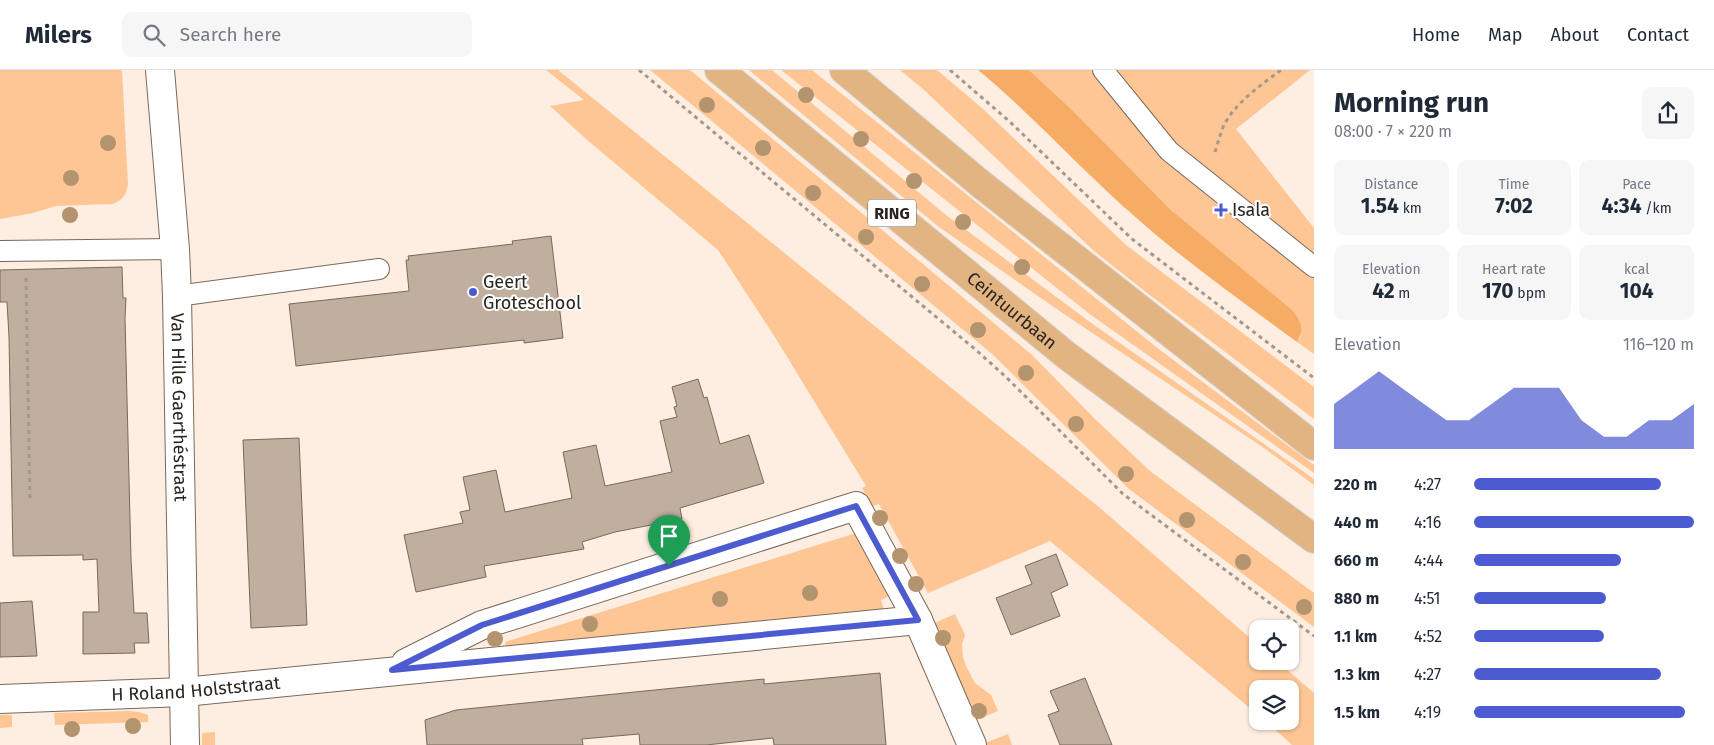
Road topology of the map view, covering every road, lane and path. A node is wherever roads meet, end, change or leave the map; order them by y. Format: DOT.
graph roads {
  1 [pos="160,70"];
  2 [pos="639,70"];
  3 [pos="719,70"];
  4 [pos="844,70"];
  5 [pos="950,70"];
  6 [pos="1103,70"];
  7 [pos="1282,70"];
  8 [pos="1201,176"];
  9 [pos="175,248"];
  10 [pos="25,250"];
  11 [pos="0,251"];
  12 [pos="1314,267"];
  13 [pos="379,269"];
  14 [pos="177,296"];
  15 [pos="1314,378"];
  16 [pos="1314,446"];
  17 [pos="30,501"];
  18 [pos="1314,539"];
  19 [pos="918,620"];
  20 [pos="1314,636"];
  21 [pos="392,670"];
  22 [pos="184,692"];
  23 [pos="0,699"];
  24 [pos="185,745"];
  25 [pos="972,745"];
  1 -- 9 [label="street, Van Hille Gaerthéstraat"];
  2 -- 20 [label="path"];
  3 -- 18 [label="main road, Ceintuurbaan / RING"];
  4 -- 16 [label="main road"];
  5 -- 15 [label="path"];
  6 -- 8 [label="lane"];
  7 -- 8 [label="path"];
  8 -- 12 [label="lane"];
  9 -- 10 [label="lane"];
  9 -- 14 [label="street, Van Hille Gaerthéstraat"];
  10 -- 11 [label="lane"];
  10 -- 17 [label="path"];
  13 -- 14 [label="lane"];
  14 -- 22 [label="street, Van Hille Gaerthéstraat"];
  19 -- 21 [label="street, H Roland Holststraat"];
  19 -- 21 [label="street, H Roland Holststraat"];
  19 -- 25 [label="street"];
  21 -- 22 [label="street, H Roland Holststraat"];
  22 -- 23 [label="street, H Roland Holststraat"];
  22 -- 24 [label="street, Van Hille Gaerthéstraat"];
}
